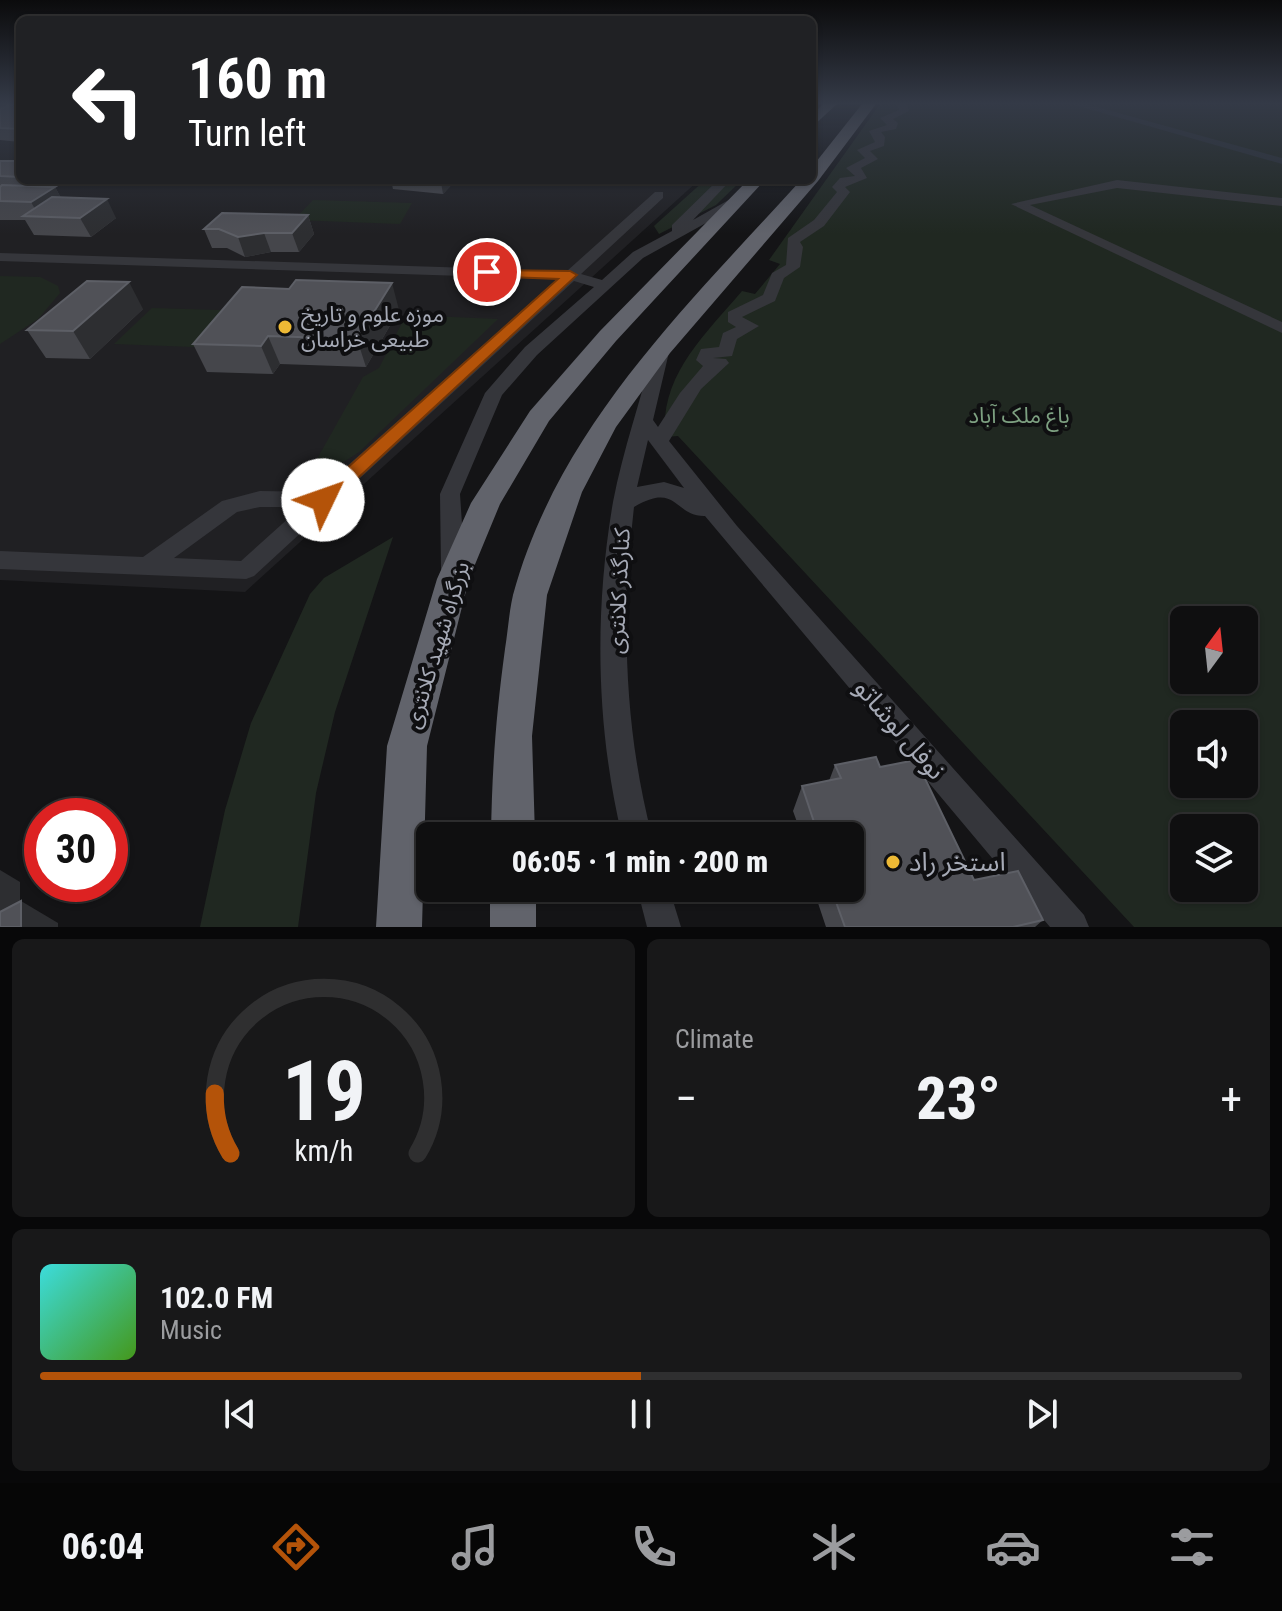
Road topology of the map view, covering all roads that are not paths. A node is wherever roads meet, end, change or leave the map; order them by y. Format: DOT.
graph roads {
  1 [pos="836,147"];
  2 [pos="870,147"];
  3 [pos="816,173"];
  4 [pos="721,184"];
  5 [pos="753,184"];
  6 [pos="807,184"];
  7 [pos="659,195"];
  8 [pos="738,200"];
  9 [pos="1282,202"];
  10 [pos="668,236"];
  11 [pos="0,257"];
  12 [pos="570,275"];
  13 [pos="603,285"];
  14 [pos="1282,328"];
  15 [pos="662,348"];
  16 [pos="644,422"];
  17 [pos="659,441"];
  18 [pos="323,500"];
  19 [pos="624,503"];
  20 [pos="729,532"];
  21 [pos="0,560"];
  22 [pos="147,566"];
  23 [pos="453,579"];
  24 [pos="513,822"];
  25 [pos="633,822"];
  26 [pos="513,902"];
  27 [pos="657,902"];
  28 [pos="1065,925"];
  29 [pos="399,927"];
  30 [pos="513,927"];
  31 [pos="664,927"];
  1 -- 3 [label="highway"];
  2 -- 17 [label="street"];
  4 -- 10 [label="street"];
  5 -- 8 [label="highway, بزرگراه شهید کلانتری"];
  6 -- 15 [label="highway"];
  7 -- 12 [label="street"];
  8 -- 10 [label="street"];
  8 -- 23 [label="highway, بزرگراه شهید کلانتری"];
  9 -- 14 [label="street"];
  10 -- 13 [label="street"];
  11 -- 12 [label="street"];
  12 -- 13 [label="street"];
  12 -- 18 [label="street"];
  13 -- 23 [label="street"];
  15 -- 16 [label="street, کنارگذر کلانتری"];
  15 -- 24 [label="highway"];
  16 -- 17 [label="street, نوفل لوشاتو"];
  16 -- 19 [label="street, کنارگذر کلانتری"];
  17 -- 20 [label="street, نوفل لوشاتو"];
  18 -- 22 [label="street"];
  18 -- 22 [label="street"];
  19 -- 20 [label="street, نوفل لوشاتو"];
  19 -- 25 [label="street, کنارگذر کلانتری"];
  20 -- 28 [label="street, نوفل لوشاتو"];
  21 -- 22 [label="street"];
  23 -- 29 [label="highway, بزرگراه شهید کلانتری"];
  26 -- 30 [label="highway"];
  27 -- 31 [label="street"];
}
